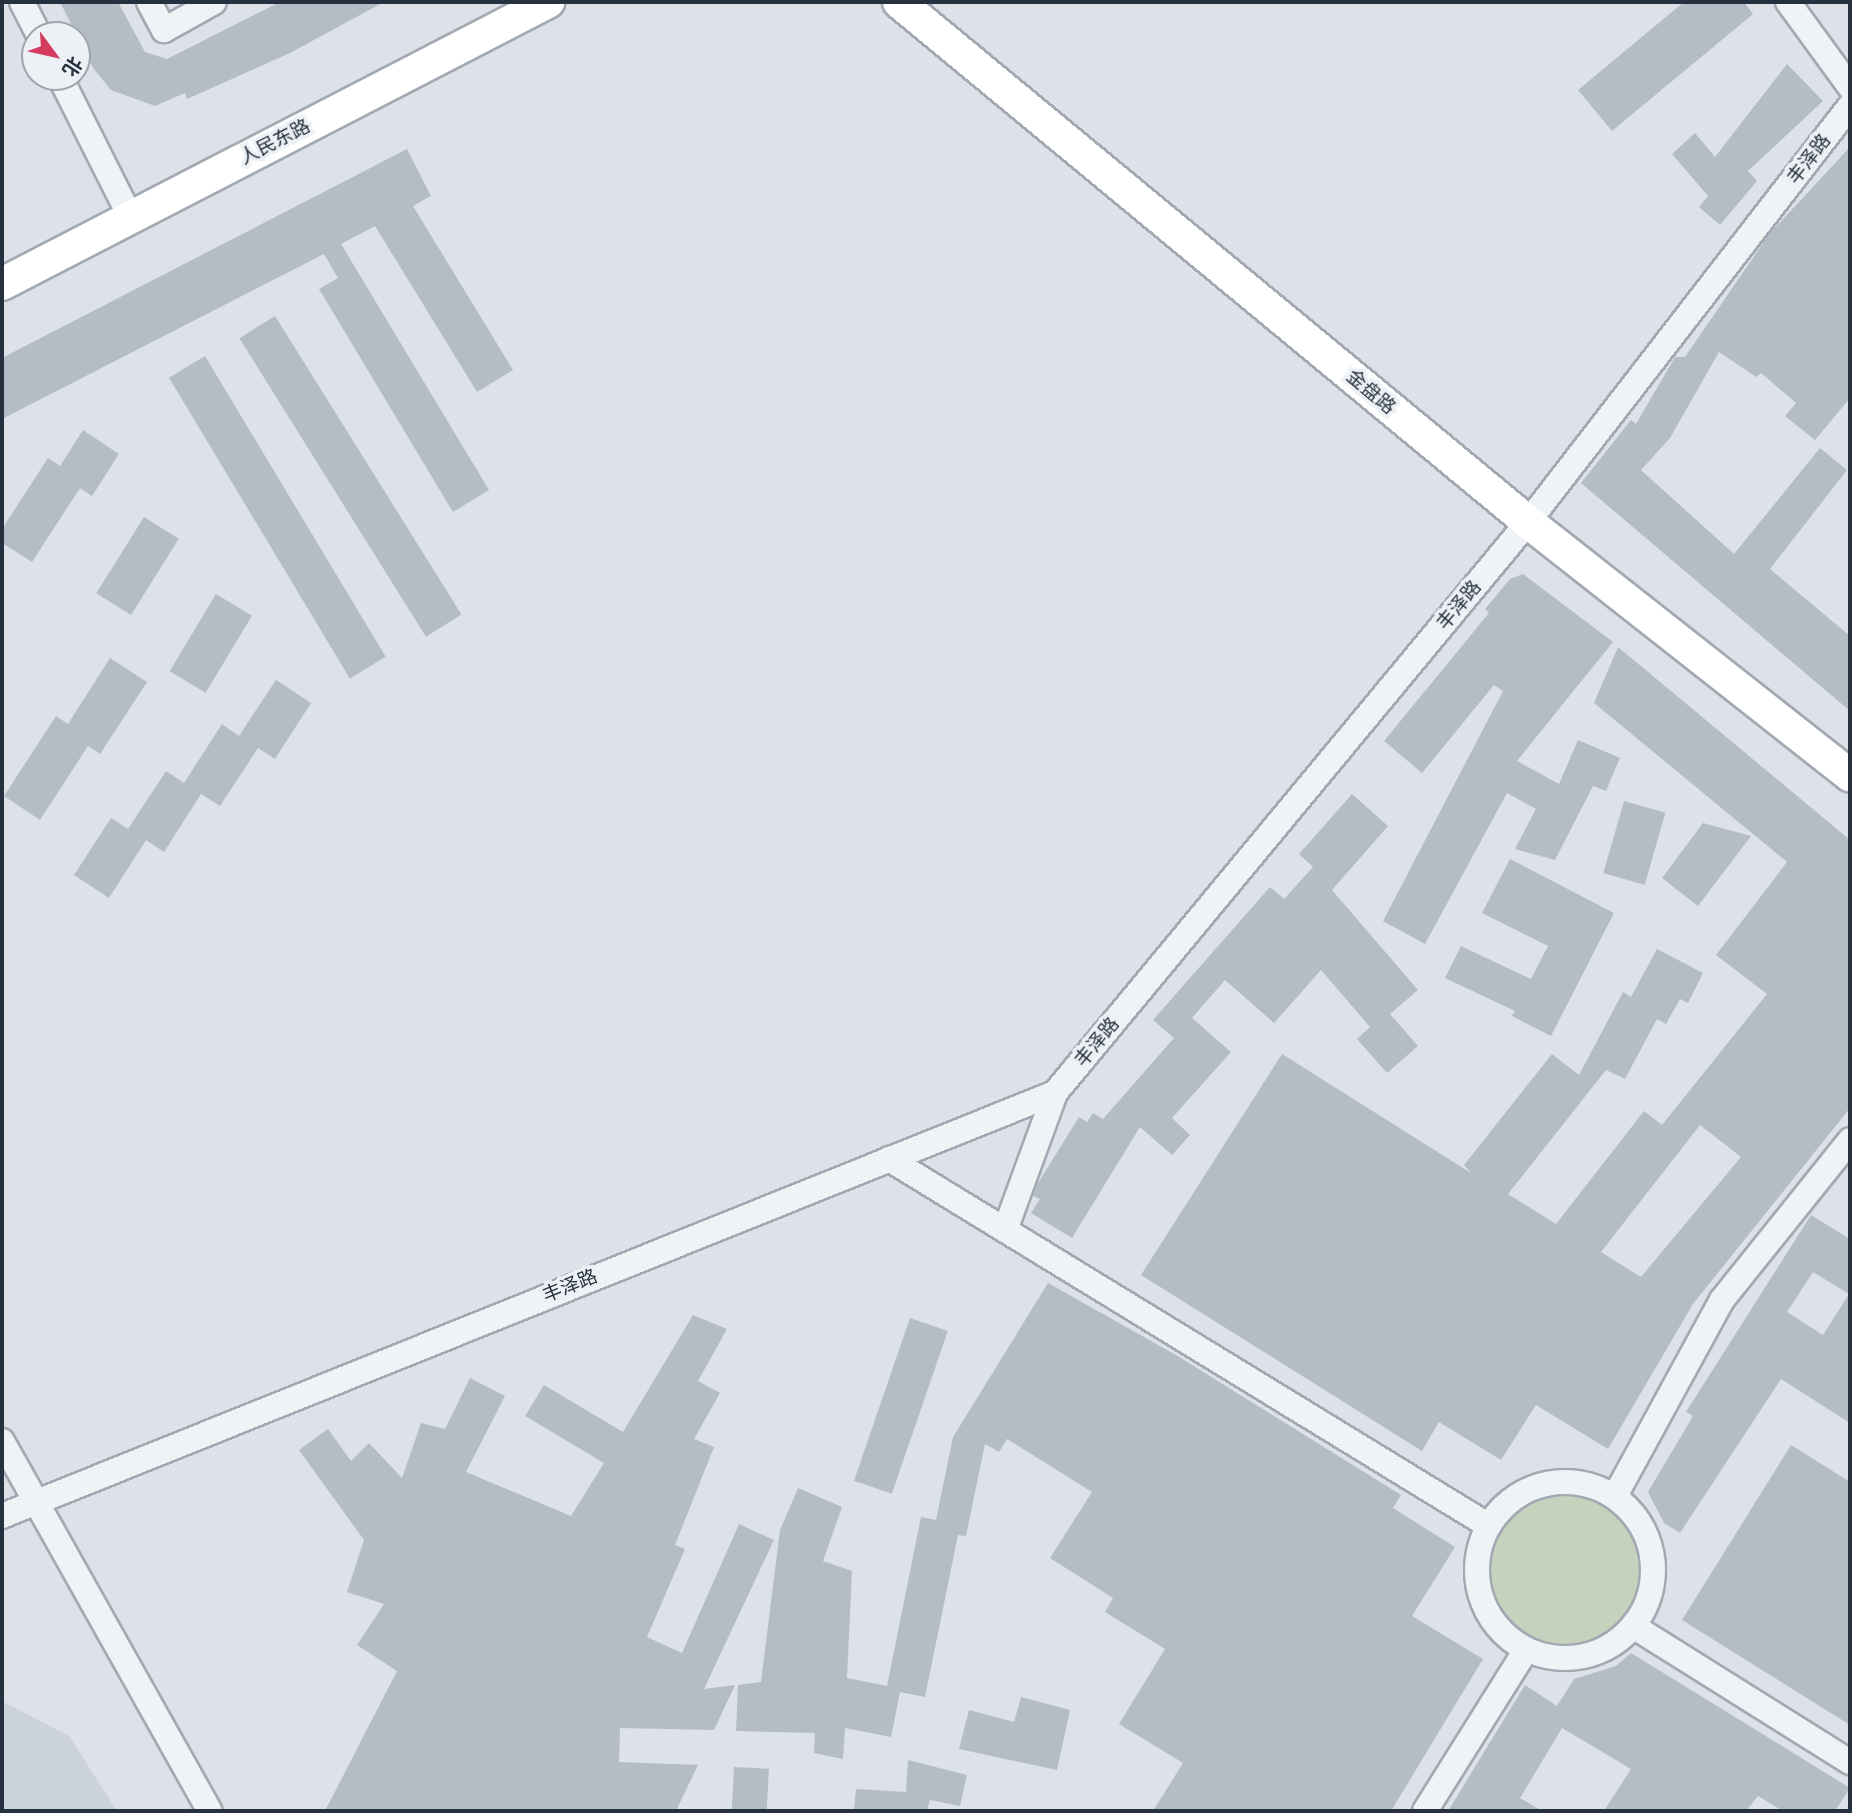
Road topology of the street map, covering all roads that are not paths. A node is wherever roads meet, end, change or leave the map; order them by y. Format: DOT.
graph roads {
  1 [pos="22,2"];
  2 [pos="149,2"];
  3 [pos="214,2"];
  4 [pos="548,2"];
  5 [pos="899,2"];
  6 [pos="1788,2"];
  7 [pos="32,21"];
  8 [pos="1850,88"];
  9 [pos="67,91"];
  10 [pos="1850,106"];
  11 [pos="130,216"];
  12 [pos="2,284"];
  13 [pos="1528,522"];
  14 [pos="1850,774"];
  15 [pos="1055,1093"];
  16 [pos="1850,1140"];
  17 [pos="889,1159"];
  18 [pos="1005,1230"];
  19 [pos="2,1441"];
  20 [pos="1615,1496"];
  21 [pos="36,1503"];
  22 [pos="2,1516"];
  23 [pos="1489,1526"];
  24 [pos="1633,1626"];
  25 [pos="1526,1650"];
  26 [pos="1850,1762"];
  27 [pos="210,1811"];
  28 [pos="1424,1811"];
  1 -- 7 [label="street"];
  2 -- 3 [label="street"];
  4 -- 11 [label="main road, 人民东路"];
  5 -- 13 [label="main road, 金盘路"];
  6 -- 8 [label="street"];
  9 -- 11 [label="street"];
  10 -- 13 [label="street, 丰泽路"];
  11 -- 12 [label="main road, 人民东路"];
  13 -- 14 [label="main road, 金盘路"];
  13 -- 15 [label="street, 丰泽路"];
  15 -- 17 [label="street, 丰泽路"];
  15 -- 18 [label="street"];
  16 -- 20 [label="street"];
  17 -- 18 [label="street"];
  17 -- 21 [label="street, 丰泽路"];
  18 -- 23 [label="street"];
  19 -- 21 [label="street"];
  20 -- 23 [label="street"];
  20 -- 24 [label="street"];
  21 -- 22 [label="street, 丰泽路"];
  21 -- 27 [label="street"];
  23 -- 25 [label="street"];
  24 -- 25 [label="street"];
  24 -- 26 [label="street"];
  25 -- 28 [label="street"];
}
